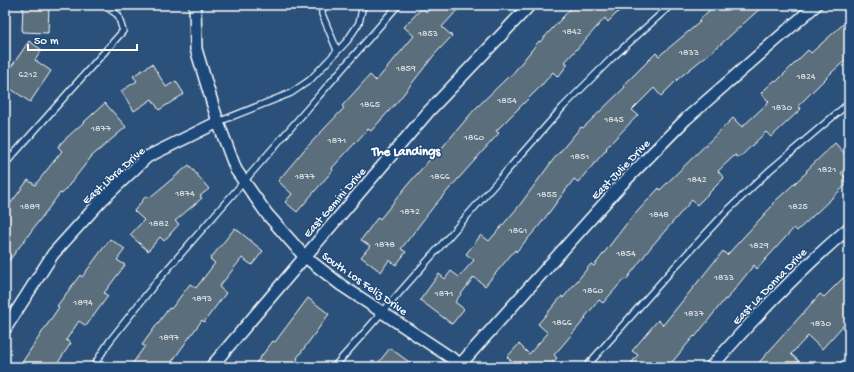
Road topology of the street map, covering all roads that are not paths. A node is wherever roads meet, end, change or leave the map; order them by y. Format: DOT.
graph roads {
  1 [pos="104,5"];
  2 [pos="195,5"];
  3 [pos="322,5"];
  4 [pos="363,5"];
  5 [pos="398,5"];
  6 [pos="530,5"];
  7 [pos="671,5"];
  8 [pos="816,5"];
  9 [pos="337,50"];
  10 [pos="849,103"];
  11 [pos="218,122"];
  12 [pos="5,164"];
  13 [pos="244,181"];
  14 [pos="849,228"];
  15 [pos="304,256"];
  16 [pos="382,312"];
  17 [pos="8,316"];
  18 [pos="5,329"];
  19 [pos="849,359"];
  20 [pos="461,366"];
  21 [pos="93,367"];
  22 [pos="211,367"];
  23 [pos="334,367"];
  24 [pos="586,367"];
  25 [pos="711,367"];
  26 [pos="841,367"];
  1 -- 12 [label="lane"];
  2 -- 11 [label="street"];
  3 -- 9 [label="lane"];
  4 -- 9 [label="lane"];
  5 -- 13 [label="lane"];
  6 -- 15 [label="street, East Gemini Drive"];
  7 -- 16 [label="lane"];
  8 -- 20 [label="street, East Julie Drive"];
  9 -- 11 [label="lane"];
  10 -- 24 [label="lane"];
  11 -- 13 [label="street, South Los Feliz Drive"];
  11 -- 17 [label="street, East Libra Drive"];
  13 -- 15 [label="street, South Los Feliz Drive"];
  13 -- 21 [label="lane"];
  14 -- 25 [label="street, East La Donna Drive"];
  15 -- 16 [label="street, South Los Feliz Drive"];
  15 -- 22 [label="street, East Gemini Drive"];
  16 -- 20 [label="street, South Los Feliz Drive"];
  16 -- 23 [label="lane"];
  17 -- 18 [label="street, East Libra Drive"];
  19 -- 26 [label="lane"];
}
